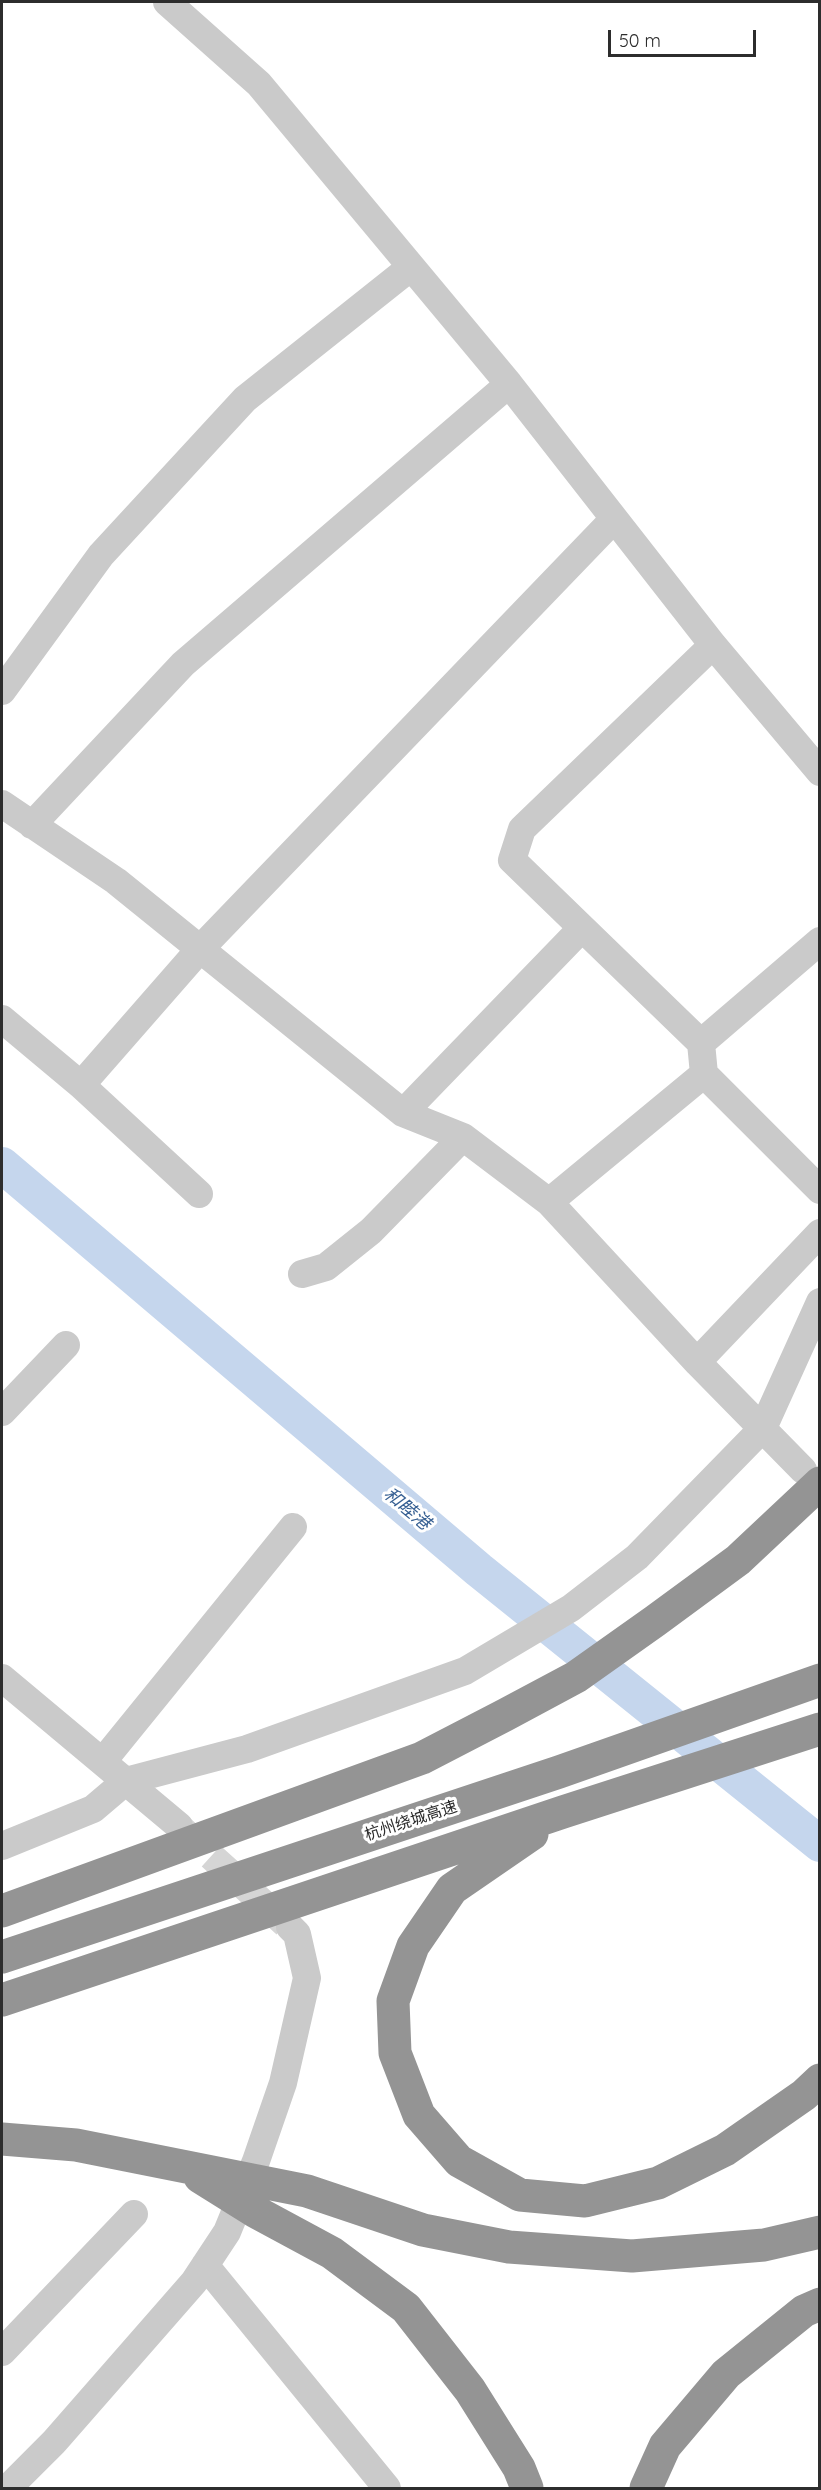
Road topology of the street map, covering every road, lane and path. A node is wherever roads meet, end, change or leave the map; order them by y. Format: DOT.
graph roads {
  1 [pos="167,2"];
  2 [pos="411,267"];
  3 [pos="509,384"];
  4 [pos="614,519"];
  5 [pos="713,645"];
  6 [pos="2,691"];
  7 [pos="819,772"];
  8 [pos="2,804"];
  9 [pos="32,825"];
  10 [pos="582,928"];
  11 [pos="819,941"];
  12 [pos="200,949"];
  13 [pos="2,1019"];
  14 [pos="701,1043"];
  15 [pos="704,1074"];
  16 [pos="81,1085"];
  17 [pos="403,1113"];
  18 [pos="463,1137"];
  19 [pos="819,1190"];
  20 [pos="199,1194"];
  21 [pos="549,1202"];
  22 [pos="819,1233"];
  23 [pos="302,1274"];
  24 [pos="819,1302"];
  25 [pos="66,1345"];
  26 [pos="697,1362"];
  27 [pos="2,1412"];
  28 [pos="763,1428"];
  29 [pos="811,1476"];
  30 [pos="293,1527"];
  31 [pos="2,1678"];
  32 [pos="819,1680"];
  33 [pos="818,1730"];
  34 [pos="103,1761"];
  35 [pos="126,1781"];
  36 [pos="563,1812"];
  37 [pos="178,1826"];
  38 [pos="2,1846"];
  39 [pos="2,1911"];
  40 [pos="290,1928"];
  41 [pos="2,1957"];
  42 [pos="2,2000"];
  43 [pos="819,2080"];
  44 [pos="2,2139"];
  45 [pos="232,2186"];
  46 [pos="134,2214"];
  47 [pos="819,2232"];
  48 [pos="205,2265"];
  49 [pos="819,2304"];
  50 [pos="2,2352"];
  51 [pos="8,2488"];
  52 [pos="387,2488"];
  53 [pos="527,2488"];
  54 [pos="646,2488"];
  1 -- 2 [label="street"];
  2 -- 3 [label="street"];
  2 -- 6 [label="street"];
  3 -- 4 [label="street"];
  3 -- 9 [label="street"];
  4 -- 5 [label="street"];
  4 -- 12 [label="street"];
  5 -- 7 [label="street"];
  5 -- 10 [label="street"];
  8 -- 9 [label="street"];
  9 -- 12 [label="street"];
  10 -- 14 [label="street"];
  10 -- 17 [label="street"];
  11 -- 14 [label="street"];
  12 -- 16 [label="street"];
  12 -- 17 [label="street"];
  13 -- 16 [label="street"];
  14 -- 15 [label="street"];
  15 -- 19 [label="street"];
  15 -- 21 [label="street"];
  16 -- 20 [label="street"];
  17 -- 18 [label="street"];
  18 -- 21 [label="street"];
  18 -- 23 [label="street"];
  21 -- 26 [label="street"];
  22 -- 26 [label="street"];
  24 -- 28 [label="street"];
  25 -- 27 [label="street"];
  26 -- 28 [label="street"];
  28 -- 29 [label="street"];
  28 -- 35 [label="street"];
  29 -- 39 [label="highway"];
  30 -- 34 [label="street"];
  31 -- 34 [label="street"];
  32 -- 41 [label="highway, 杭州绕城高速"];
  33 -- 36 [label="highway"];
  34 -- 35 [label="street"];
  35 -- 37 [label="street"];
  35 -- 38 [label="street"];
  36 -- 42 [label="highway"];
  36 -- 43 [label="highway"];
  40 -- 48 [label="street"];
  44 -- 45 [label="highway"];
  45 -- 47 [label="highway"];
  45 -- 53 [label="highway"];
  46 -- 50 [label="street"];
  48 -- 51 [label="street"];
  48 -- 52 [label="street"];
  49 -- 54 [label="highway"];
}
